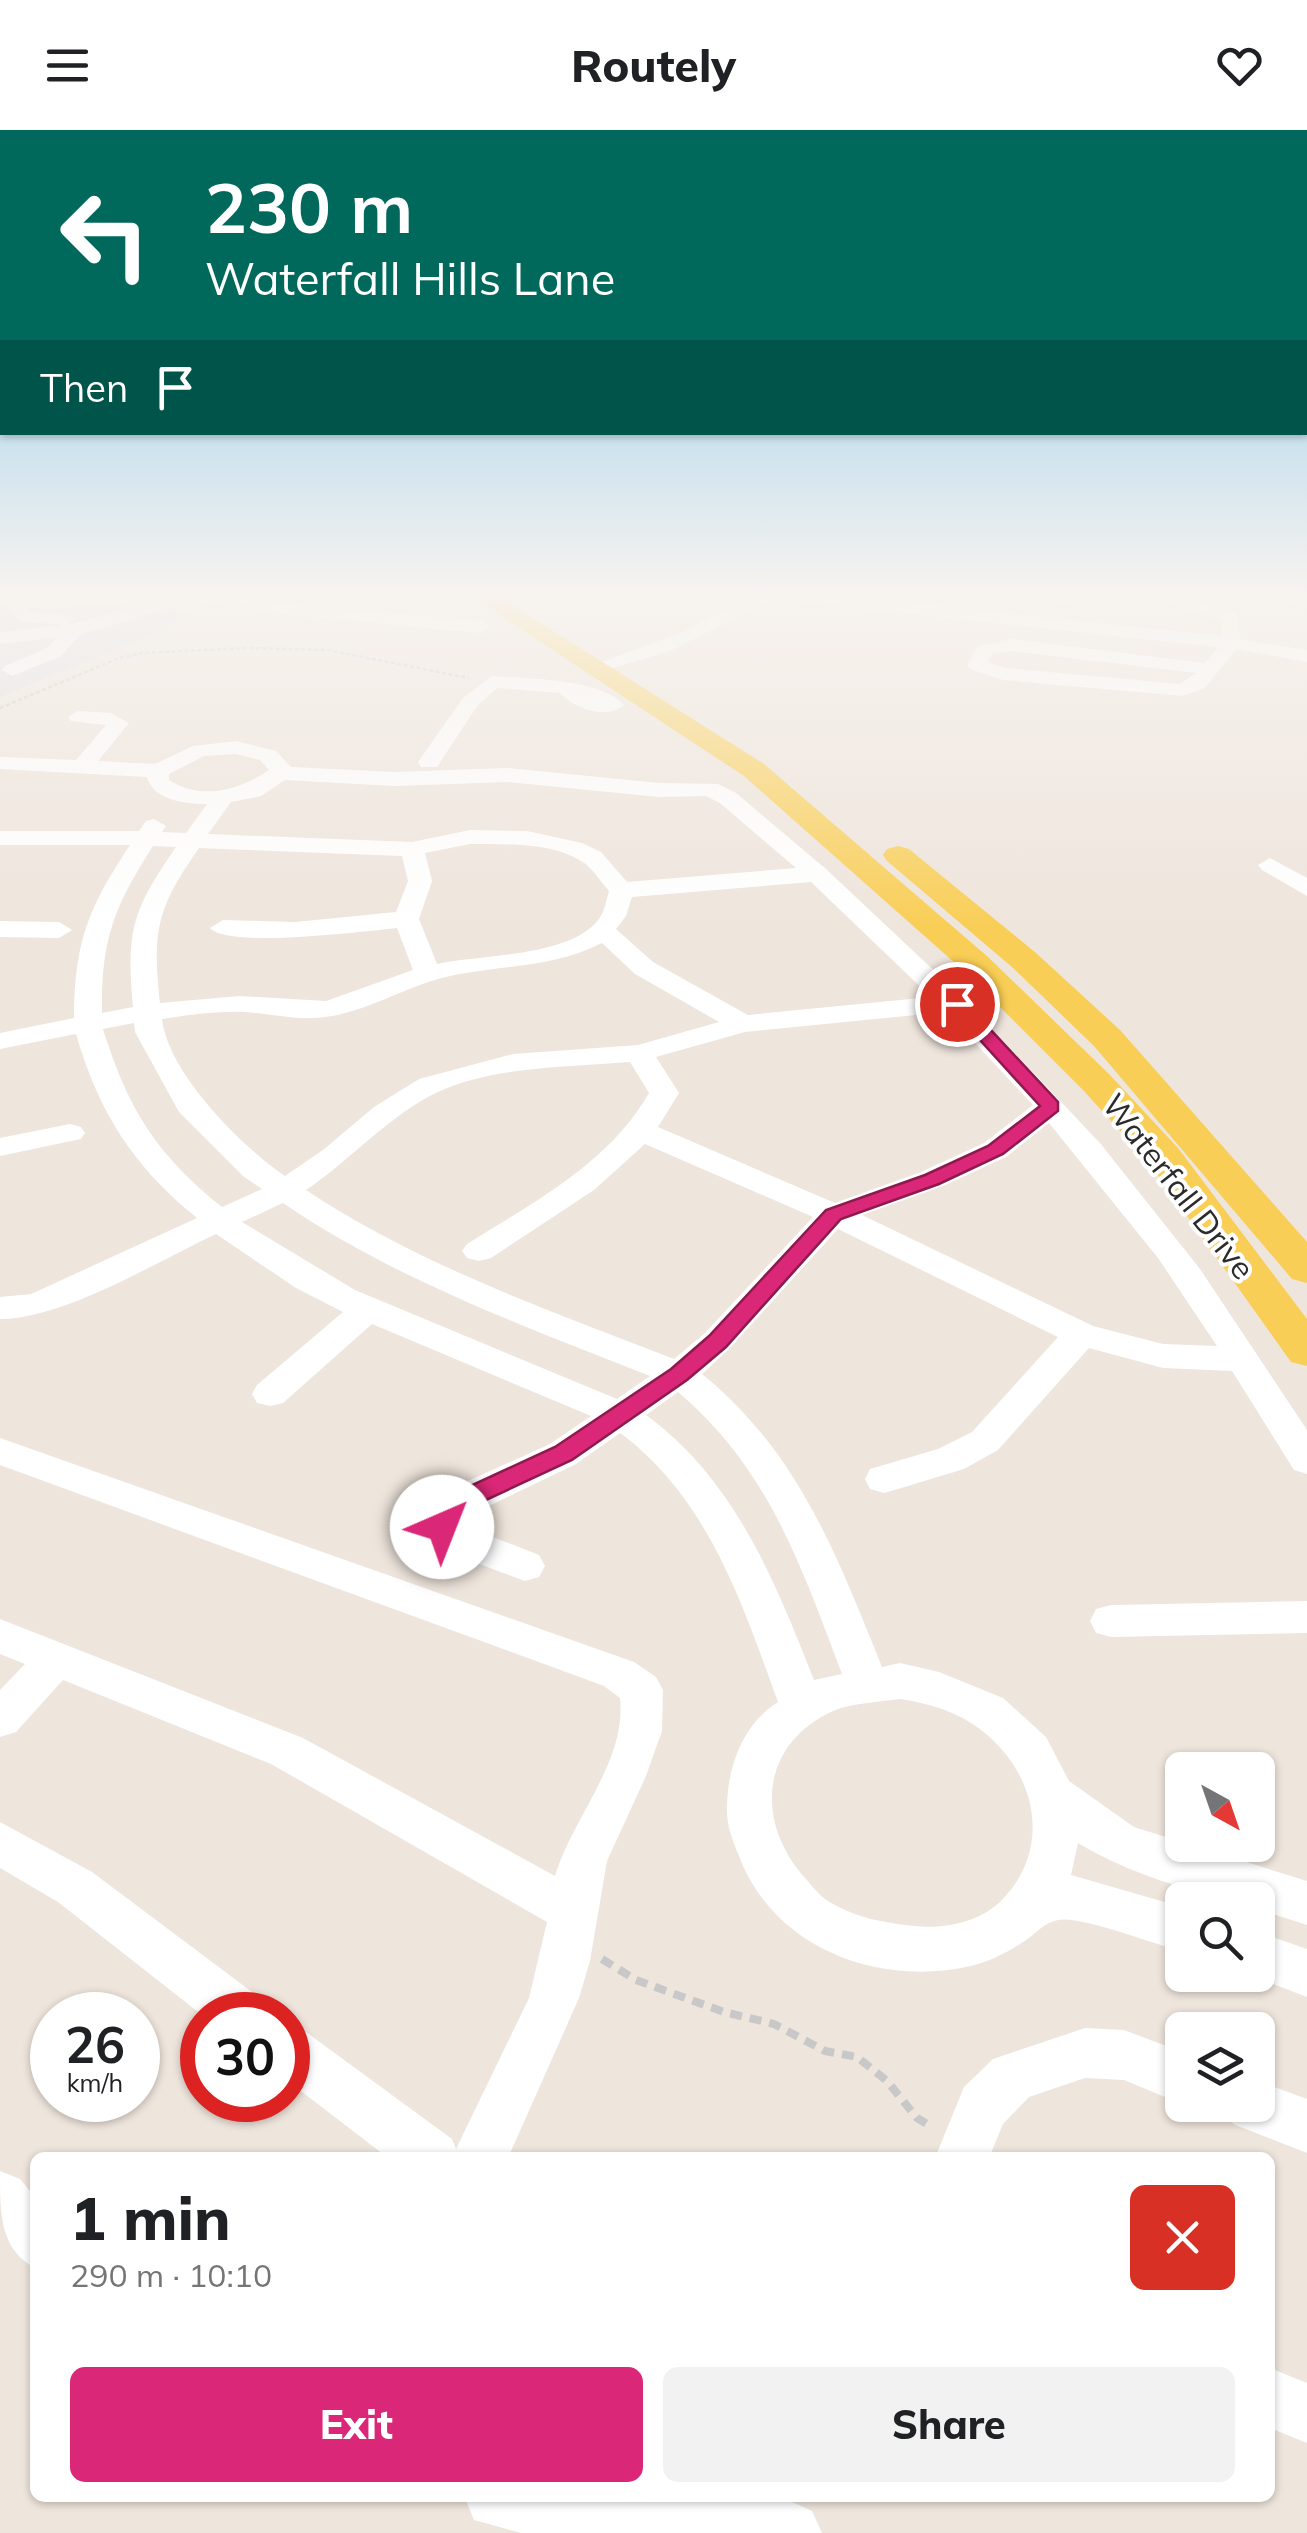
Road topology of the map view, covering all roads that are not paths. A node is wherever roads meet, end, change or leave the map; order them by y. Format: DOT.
graph roads {
  1 [pos="469,703"];
  2 [pos="647,703"];
  3 [pos="657,703"];
  4 [pos="78,717"];
  5 [pos="44,752"];
  6 [pos="88,760"];
  7 [pos="0,764"];
  8 [pos="428,770"];
  9 [pos="280,774"];
  10 [pos="171,783"];
  11 [pos="223,797"];
  12 [pos="0,838"];
  13 [pos="143,840"];
  14 [pos="194,841"];
  15 [pos="412,848"];
  16 [pos="1270,865"];
  17 [pos="818,874"];
  18 [pos="1307,889"];
  19 [pos="621,890"];
  20 [pos="406,919"];
  21 [pos="224,928"];
  22 [pos="0,929"];
  23 [pos="58,930"];
  24 [pos="604,931"];
  25 [pos="428,973"];
  26 [pos="957,1004"];
  27 [pos="146,1015"];
  28 [pos="743,1024"];
  29 [pos="82,1026"];
  30 [pos="0,1041"];
  31 [pos="639,1053"];
  32 [pos="1051,1106"];
  33 [pos="642,1131"];
  34 [pos="70,1133"];
  35 [pos="0,1147"];
  36 [pos="283,1190"];
  37 [pos="834,1214"];
  38 [pos="220,1222"];
  39 [pos="479,1252"];
  40 [pos="1307,1268"];
  41 [pos="0,1308"];
  42 [pos="368,1309"];
  43 [pos="1081,1334"];
  44 [pos="1307,1352"];
  45 [pos="1242,1358"];
  46 [pos="679,1374"];
  47 [pos="270,1394"];
  48 [pos="621,1415"];
  49 [pos="0,1451"];
  50 [pos="1307,1460"];
  51 [pos="884,1480"];
  52 [pos="525,1566"];
  53 [pos="1307,1616"];
  54 [pos="1111,1622"];
  55 [pos="0,1636"];
  56 [pos="56,1659"];
  57 [pos="867,1682"];
  58 [pos="801,1704"];
  59 [pos="0,1719"];
  60 [pos="1054,1796"];
  61 [pos="0,1843"];
  62 [pos="1307,1904"];
  63 [pos="1028,1909"];
  64 [pos="1165,1925"];
  65 [pos="572,1926"];
  66 [pos="1275,1962"];
  67 [pos="1307,1972"];
  68 [pos="212,1992"];
  69 [pos="310,2066"];
  70 [pos="1165,2072"];
  71 [pos="1275,2114"];
  72 [pos="1307,2126"];
  73 [pos="424,2152"];
  74 [pos="483,2152"];
  75 [pos="963,2152"];
  76 [pos="0,2199"];
  77 [pos="30,2234"];
  78 [pos="1275,2400"];
  79 [pos="1307,2413"];
  80 [pos="523,2502"];
  81 [pos="790,2533"];
  1 -- 8 [label="street"];
  2 -- 44 [label="main road, Waterfall Drive"];
  3 -- 40 [label="main road, Waterfall Drive"];
  4 -- 6 [label="street"];
  5 -- 6 [label="street"];
  6 -- 7 [label="street"];
  6 -- 10 [label="street"];
  8 -- 9 [label="street"];
  8 -- 17 [label="street"];
  9 -- 10 [label="street"];
  9 -- 11 [label="street"];
  10 -- 11 [label="street"];
  10 -- 13 [label="street"];
  11 -- 14 [label="street"];
  12 -- 13 [label="street"];
  13 -- 14 [label="street"];
  13 -- 29 [label="street"];
  14 -- 15 [label="street"];
  14 -- 27 [label="street"];
  15 -- 19 [label="street"];
  15 -- 20 [label="street"];
  16 -- 18 [label="street"];
  17 -- 19 [label="street"];
  17 -- 26 [label="street"];
  19 -- 24 [label="street"];
  20 -- 21 [label="street"];
  20 -- 25 [label="street"];
  22 -- 23 [label="street"];
  24 -- 25 [label="street"];
  24 -- 28 [label="street"];
  25 -- 27 [label="street"];
  26 -- 28 [label="street"];
  26 -- 32 [label="street"];
  27 -- 29 [label="street"];
  27 -- 36 [label="street"];
  28 -- 31 [label="street"];
  29 -- 30 [label="street"];
  29 -- 38 [label="street"];
  31 -- 33 [label="street"];
  31 -- 36 [label="street"];
  32 -- 37 [label="street"];
  32 -- 45 [label="street"];
  33 -- 37 [label="street"];
  33 -- 39 [label="street"];
  34 -- 35 [label="street"];
  36 -- 38 [label="street"];
  36 -- 46 [label="street"];
  37 -- 43 [label="street"];
  37 -- 46 [label="street"];
  38 -- 41 [label="street"];
  38 -- 42 [label="street"];
  42 -- 47 [label="street"];
  42 -- 48 [label="street"];
  43 -- 45 [label="street"];
  43 -- 51 [label="street"];
  45 -- 50 [label="street"];
  46 -- 48 [label="street"];
  46 -- 57 [label="street"];
  48 -- 52 [label="street"];
  48 -- 58 [label="street"];
  49 -- 65 [label="street"];
  53 -- 54 [label="street"];
  55 -- 56 [label="street"];
  56 -- 59 [label="street"];
  56 -- 65 [label="street"];
  57 -- 58 [label="street"];
  57 -- 60 [label="street"];
  58 -- 63 [label="street"];
  60 -- 62 [label="street"];
  60 -- 63 [label="street"];
  61 -- 68 [label="street"];
  63 -- 64 [label="street"];
  65 -- 74 [label="street"];
  66 -- 67 [label="street"];
  69 -- 73 [label="street"];
  70 -- 75 [label="street"];
  71 -- 72 [label="street"];
  76 -- 77 [label="street"];
  78 -- 79 [label="street"];
  80 -- 81 [label="street"];
}
